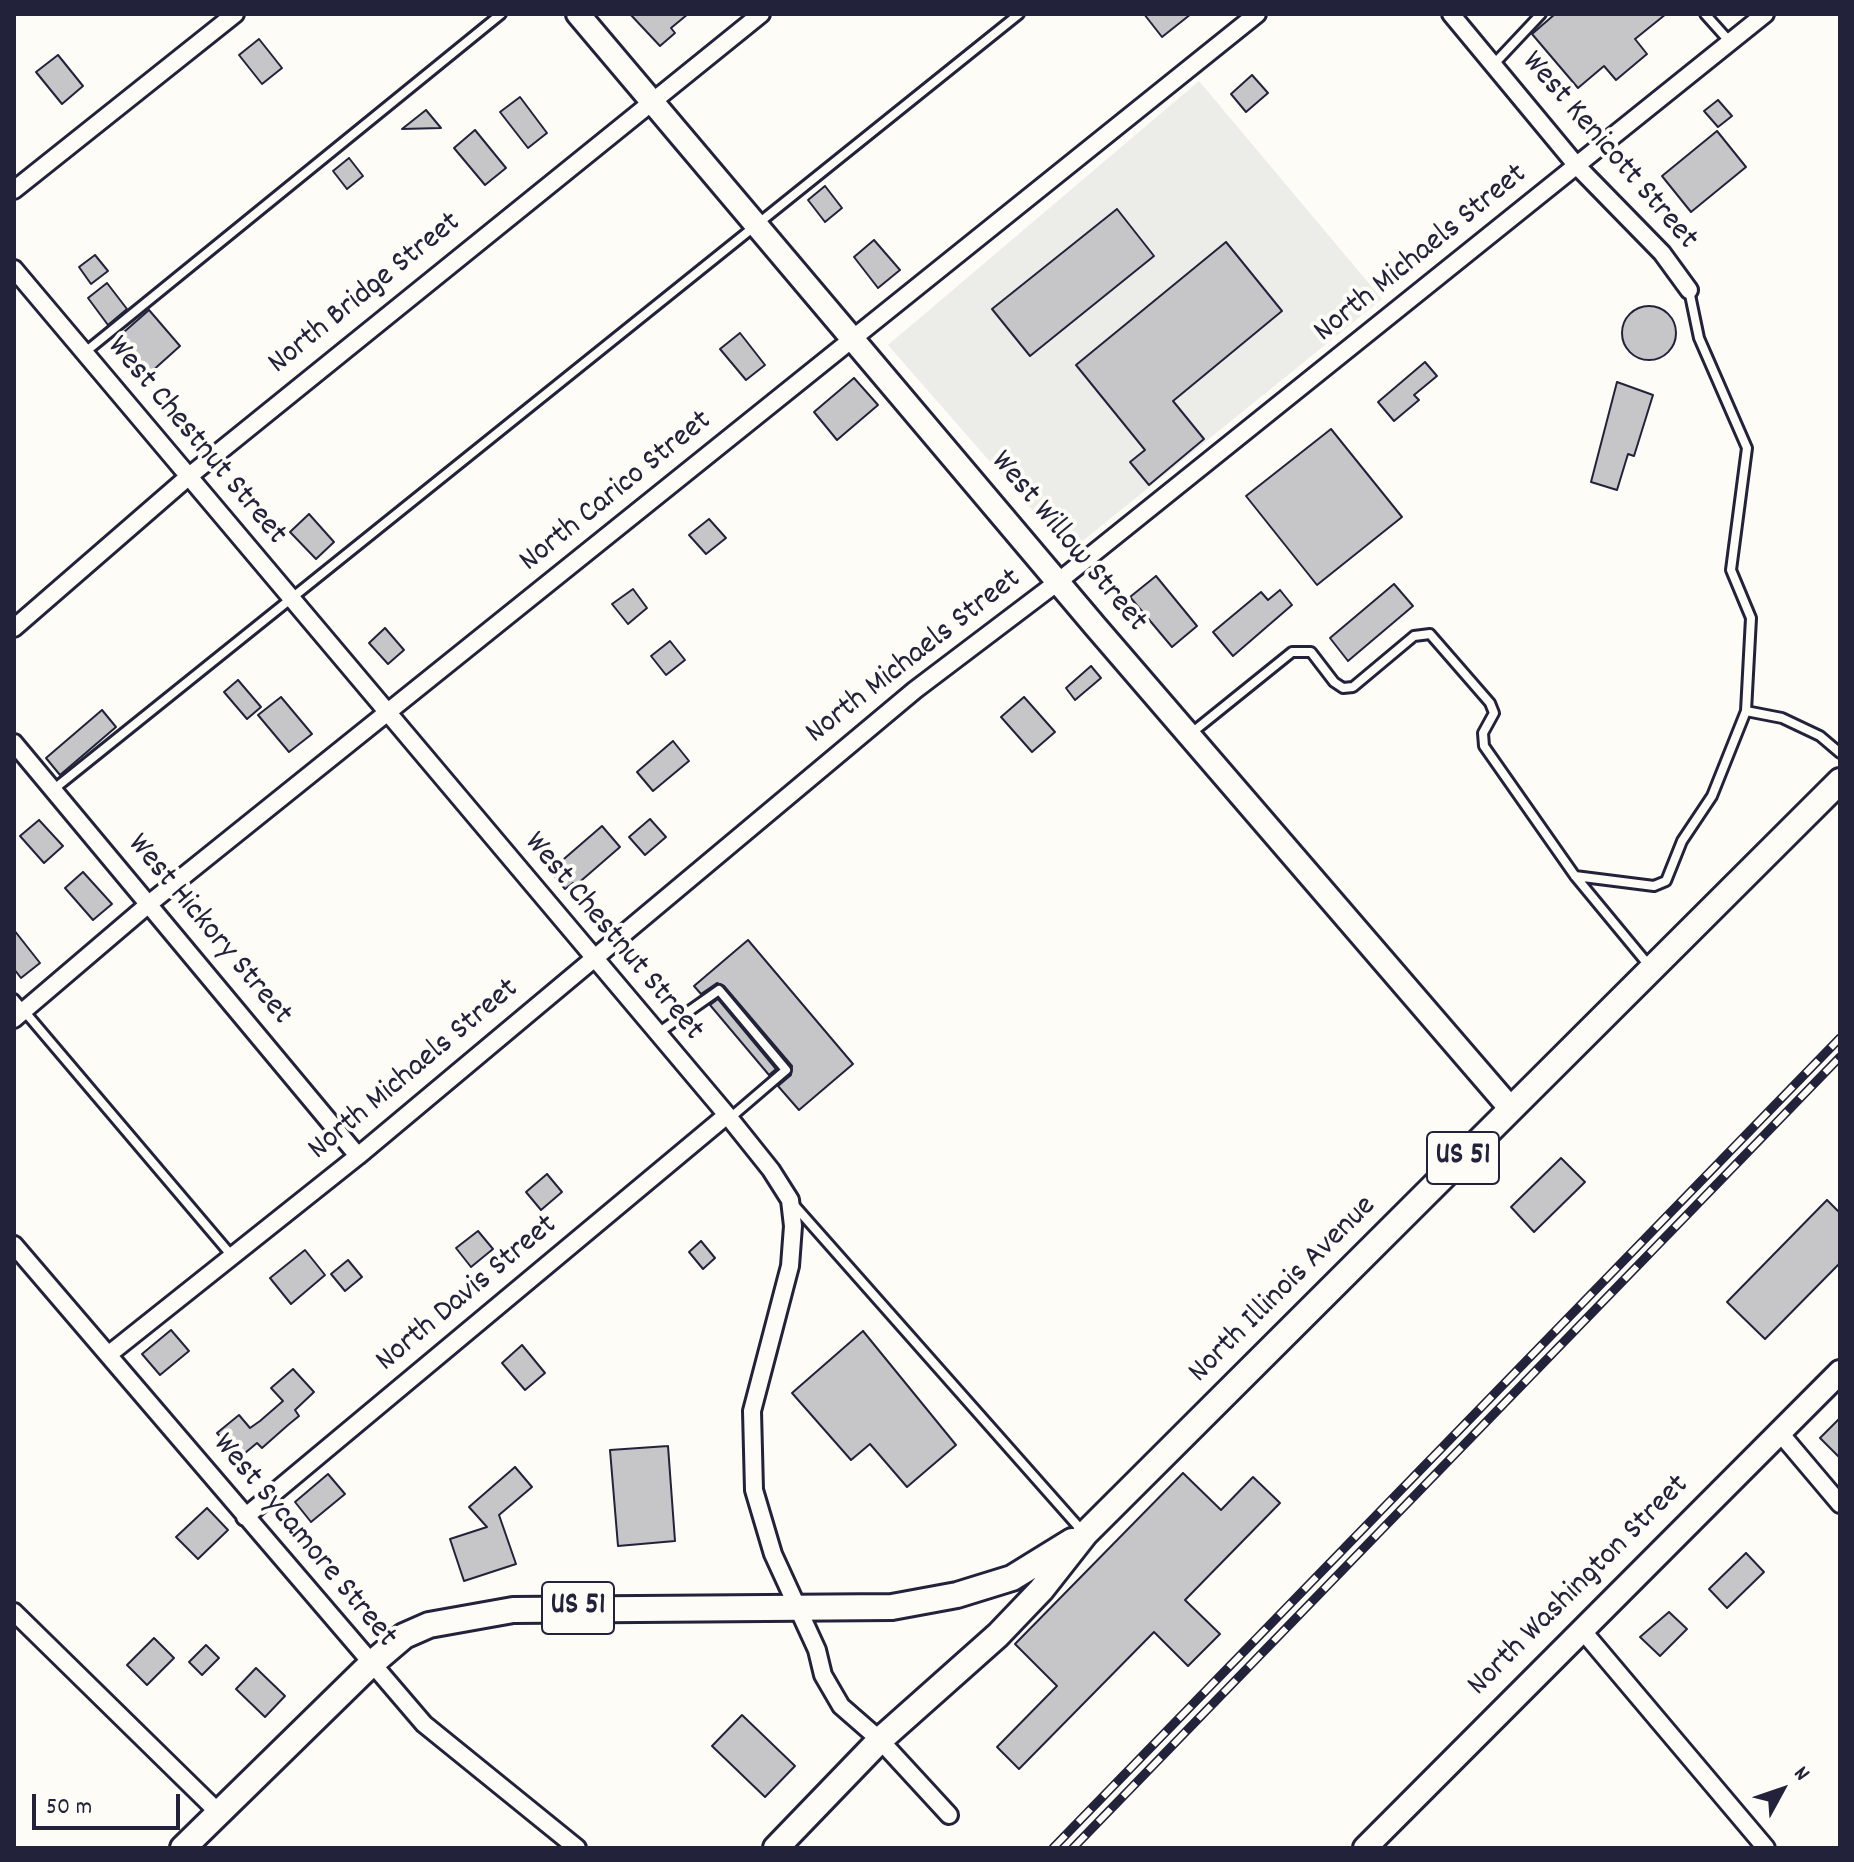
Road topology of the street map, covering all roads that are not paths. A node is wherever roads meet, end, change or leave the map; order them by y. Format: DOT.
graph roads {
  1 [pos="235,14"];
  2 [pos="501,14"];
  3 [pos="578,14"];
  4 [pos="761,14"];
  5 [pos="1019,14"];
  6 [pos="1257,14"];
  7 [pos="1451,14"];
  8 [pos="1541,14"];
  9 [pos="1705,14"];
  10 [pos="1765,14"];
  11 [pos="1730,42"];
  12 [pos="1494,64"];
  13 [pos="651,100"];
  14 [pos="1577,166"];
  15 [pos="14,190"];
  16 [pos="755,223"];
  17 [pos="14,269"];
  18 [pos="1689,290"];
  19 [pos="854,339"];
  20 [pos="84,353"];
  21 [pos="188,477"];
  22 [pos="1059,581"];
  23 [pos="289,598"];
  24 [pos="14,628"];
  25 [pos="1746,711"];
  26 [pos="386,714"];
  27 [pos="1188,736"];
  28 [pos="14,743"];
  29 [pos="1840,753"];
  30 [pos="1840,781"];
  31 [pos="54,789"];
  32 [pos="1575,876"];
  33 [pos="150,903"];
  34 [pos="592,959"];
  35 [pos="1652,970"];
  36 [pos="17,1010"];
  37 [pos="657,1034"];
  38 [pos="1511,1109"];
  39 [pos="728,1117"];
  40 [pos="358,1156"];
  41 [pos="790,1200"];
  42 [pos="14,1245"];
  43 [pos="232,1256"];
  44 [pos="108,1355"];
  45 [pos="1840,1372"];
  46 [pos="1780,1433"];
  47 [pos="1840,1504"];
  48 [pos="245,1517"];
  49 [pos="1085,1534"];
  50 [pos="800,1610"];
  51 [pos="14,1612"];
  52 [pos="1582,1630"];
  53 [pos="370,1665"];
  54 [pos="880,1740"];
  55 [pos="218,1812"];
  56 [pos="949,1815"];
  57 [pos="183,1848"];
  58 [pos="577,1848"];
  59 [pos="776,1848"];
  60 [pos="1365,1848"];
  61 [pos="1766,1848"];
  1 -- 15 [label="street"];
  2 -- 20 [label="lane"];
  3 -- 13 [label="street, West Willow Street"];
  4 -- 13 [label="street, North Bridge Street"];
  5 -- 16 [label="lane"];
  6 -- 19 [label="street, North Carico Street"];
  7 -- 12 [label="street, West Kenicott Street"];
  8 -- 12 [label="lane"];
  9 -- 11 [label="lane"];
  10 -- 11 [label="street, North Michaels Street"];
  11 -- 14 [label="street, North Michaels Street"];
  12 -- 14 [label="street, West Kenicott Street"];
  13 -- 16 [label="street, West Willow Street"];
  13 -- 21 [label="street, North Bridge Street"];
  14 -- 18 [label="street, West Kenicott Street"];
  14 -- 22 [label="street, North Michaels Street"];
  16 -- 19 [label="street, West Willow Street"];
  16 -- 23 [label="lane"];
  17 -- 20 [label="street, West Chestnut Street"];
  18 -- 25 [label="lane"];
  19 -- 22 [label="street, West Willow Street"];
  19 -- 26 [label="street, North Carico Street"];
  20 -- 21 [label="street, West Chestnut Street"];
  21 -- 23 [label="street, West Chestnut Street"];
  21 -- 24 [label="street, North Bridge Street"];
  22 -- 27 [label="street, West Willow Street"];
  22 -- 34 [label="street, North Michaels Street"];
  23 -- 26 [label="street, West Chestnut Street"];
  23 -- 31 [label="lane"];
  25 -- 29 [label="lane"];
  25 -- 32 [label="lane"];
  26 -- 33 [label="street, North Carico Street"];
  26 -- 34 [label="street, West Chestnut Street"];
  27 -- 32 [label="lane"];
  27 -- 38 [label="street, West Willow Street"];
  28 -- 31 [label="street, West Hickory Street"];
  30 -- 35 [label="main road, North Illinois Avenue / US 51"];
  31 -- 33 [label="street, West Hickory Street"];
  32 -- 35 [label="lane"];
  33 -- 36 [label="street, North Carico Street"];
  33 -- 40 [label="street, West Hickory Street"];
  34 -- 37 [label="street, West Chestnut Street"];
  34 -- 40 [label="street, North Michaels Street"];
  35 -- 38 [label="main road, North Illinois Avenue / US 51"];
  36 -- 43 [label="lane"];
  37 -- 39 [label="street, West Chestnut Street"];
  37 -- 39 [label="lane"];
  38 -- 49 [label="main road, North Illinois Avenue / US 51"];
  39 -- 41 [label="street, West Chestnut Street"];
  39 -- 48 [label="street, North Davis Street"];
  40 -- 43 [label="street, North Michaels Street"];
  41 -- 49 [label="lane"];
  41 -- 50 [label="street"];
  42 -- 44 [label="street, West Sycamore Street"];
  43 -- 44 [label="street, North Michaels Street"];
  44 -- 48 [label="street, West Sycamore Street"];
  45 -- 46 [label="street, North Washington Street"];
  46 -- 47 [label="street"];
  46 -- 52 [label="street, North Washington Street"];
  48 -- 53 [label="street, West Sycamore Street"];
  49 -- 50 [label="main road, US 51"];
  49 -- 54 [label="main road, North Illinois Avenue / US 51"];
  50 -- 53 [label="main road, US 51"];
  50 -- 54 [label="street"];
  51 -- 55 [label="street"];
  52 -- 60 [label="street, North Washington Street"];
  52 -- 61 [label="street"];
  53 -- 55 [label="main road, US 51"];
  53 -- 58 [label="street, West Sycamore Street"];
  54 -- 56 [label="street"];
  54 -- 59 [label="main road, North Illinois Avenue / US 51"];
  55 -- 57 [label="main road, US 51"];
}
